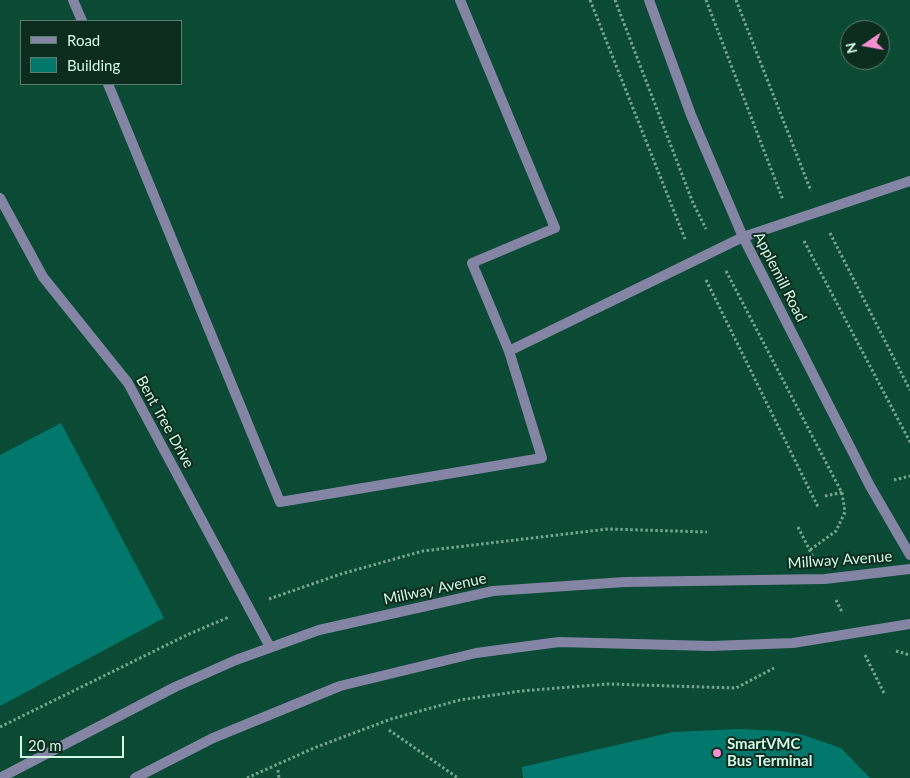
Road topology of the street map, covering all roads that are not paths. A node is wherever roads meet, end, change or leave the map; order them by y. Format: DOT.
graph roads {
  1 [pos="73,0"];
  2 [pos="460,0"];
  3 [pos="648,0"];
  4 [pos="82,20"];
  5 [pos="108,85"];
  6 [pos="910,181"];
  7 [pos="0,198"];
  8 [pos="742,237"];
  9 [pos="509,351"];
  10 [pos="910,555"];
  11 [pos="910,569"];
  12 [pos="910,624"];
  13 [pos="270,647"];
  14 [pos="0,778"];
  15 [pos="135,778"];
  1 -- 4 [label="street"];
  2 -- 9 [label="street"];
  3 -- 8 [label="street, Applemill Road"];
  5 -- 9 [label="street"];
  6 -- 8 [label="street"];
  7 -- 13 [label="street, Bent Tree Drive"];
  8 -- 9 [label="street"];
  8 -- 10 [label="street, Applemill Road"];
  11 -- 13 [label="street, Millway Avenue"];
  12 -- 15 [label="street"];
  13 -- 14 [label="street, Millway Avenue"];
}
